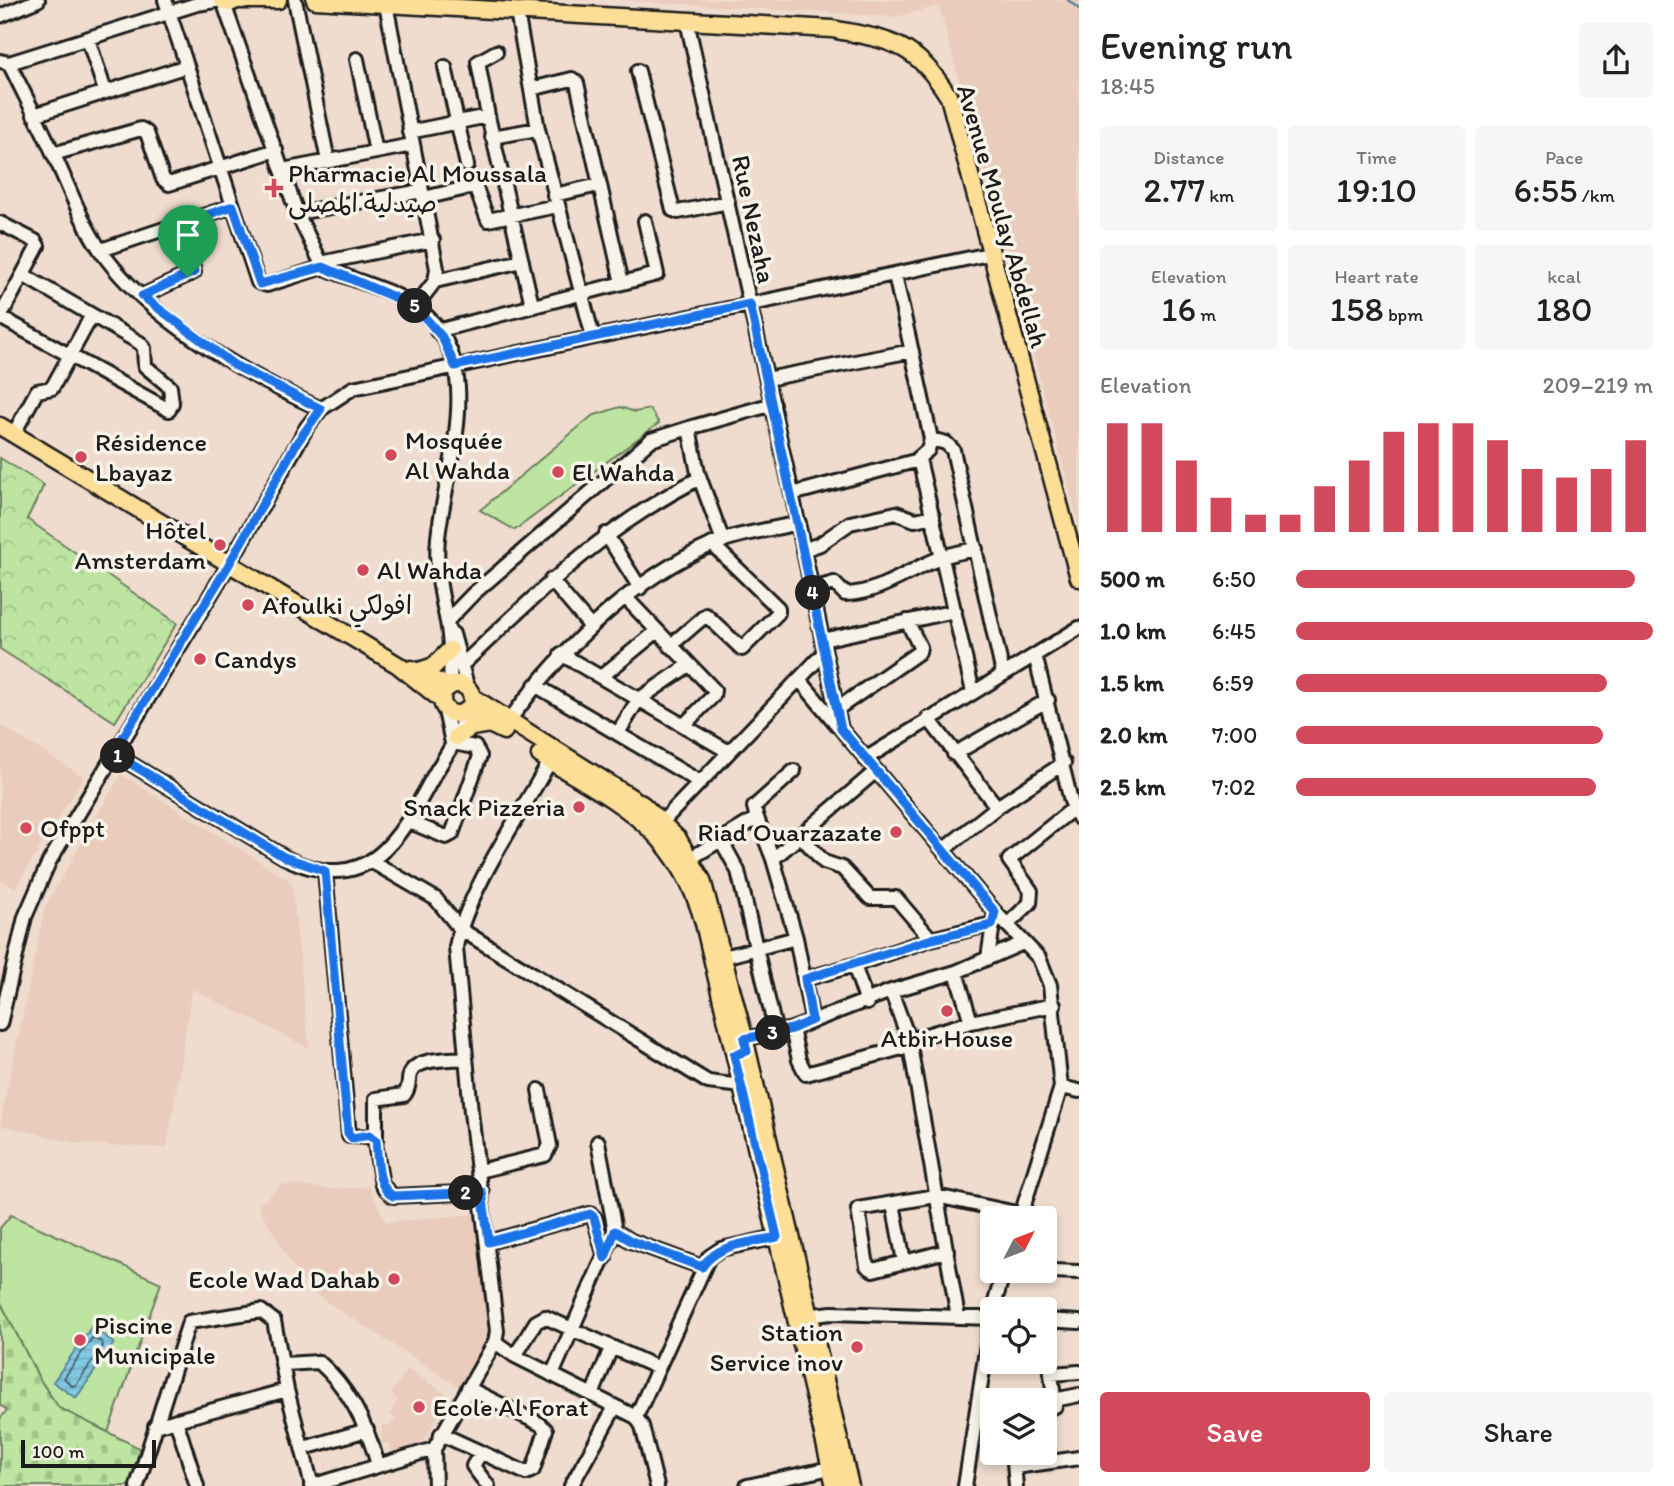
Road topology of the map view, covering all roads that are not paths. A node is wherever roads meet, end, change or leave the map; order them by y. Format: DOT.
graph roads {
  1 [pos="38,0"];
  2 [pos="222,0"];
  3 [pos="238,0"];
  4 [pos="278,0"];
  5 [pos="295,0"];
  6 [pos="315,0"];
  7 [pos="333,1"];
  8 [pos="200,2"];
  9 [pos="386,4"];
  10 [pos="167,6"];
  11 [pos="517,12"];
  12 [pos="0,16"];
  13 [pos="687,21"];
  14 [pos="88,39"];
  15 [pos="240,44"];
  16 [pos="496,52"];
  17 [pos="357,59"];
  18 [pos="5,62"];
  19 [pos="187,66"];
  20 [pos="445,66"];
  21 [pos="638,71"];
  22 [pos="531,89"];
  23 [pos="105,91"];
  24 [pos="34,116"];
  25 [pos="488,116"];
  26 [pos="458,122"];
  27 [pos="538,129"];
  28 [pos="492,137"];
  29 [pos="410,139"];
  30 [pos="276,150"];
  31 [pos="376,152"];
  32 [pos="53,153"];
  33 [pos="328,161"];
  34 [pos="467,165"];
  35 [pos="219,168"];
  36 [pos="283,170"];
  37 [pos="599,185"];
  38 [pos="423,195"];
  39 [pos="556,200"];
  40 [pos="728,202"];
  41 [pos="233,206"];
  42 [pos="297,212"];
  43 [pos="512,215"];
  44 [pos="645,220"];
  45 [pos="0,223"];
  46 [pos="183,223"];
  47 [pos="433,240"];
  48 [pos="101,250"];
  49 [pos="989,254"];
  50 [pos="522,261"];
  51 [pos="322,265"];
  52 [pos="23,275"];
  53 [pos="895,275"];
  54 [pos="435,281"];
  55 [pos="622,283"];
  56 [pos="580,292"];
  57 [pos="142,296"];
  58 [pos="750,304"];
  59 [pos="532,305"];
  60 [pos="415,306"];
  61 [pos="1,314"];
  62 [pos="92,314"];
  63 [pos="438,331"];
  64 [pos="593,337"];
  65 [pos="912,351"];
  66 [pos="70,355"];
  67 [pos="455,366"];
  68 [pos="767,379"];
  69 [pos="773,404"];
  70 [pos="321,409"];
  71 [pos="689,428"];
  72 [pos="7,431"];
  73 [pos="931,439"];
  74 [pos="919,459"];
  75 [pos="700,478"];
  76 [pos="792,494"];
  77 [pos="933,516"];
  78 [pos="799,523"];
  79 [pos="606,534"];
  80 [pos="718,542"];
  81 [pos="976,549"];
  82 [pos="803,550"];
  83 [pos="943,557"];
  84 [pos="228,566"];
  85 [pos="1079,578"];
  86 [pos="551,580"];
  87 [pos="640,588"];
  88 [pos="813,589"];
  89 [pos="626,598"];
  90 [pos="955,611"];
  91 [pos="447,621"];
  92 [pos="907,621"];
  93 [pos="591,627"];
  94 [pos="1079,628"];
  95 [pos="656,632"];
  96 [pos="670,646"];
  97 [pos="823,647"];
  98 [pos="450,650"];
  99 [pos="561,654"];
  100 [pos="1035,655"];
  101 [pos="463,664"];
  102 [pos="398,665"];
  103 [pos="689,665"];
  104 [pos="419,671"];
  105 [pos="1003,674"];
  106 [pos="601,677"];
  107 [pos="799,679"];
  108 [pos="535,685"];
  109 [pos="973,692"];
  110 [pos="446,695"];
  111 [pos="638,700"];
  112 [pos="1048,700"];
  113 [pos="467,703"];
  114 [pos="837,709"];
  115 [pos="928,718"];
  116 [pos="508,722"];
  117 [pos="491,724"];
  118 [pos="684,725"];
  119 [pos="841,729"];
  120 [pos="618,733"];
  121 [pos="454,740"];
  122 [pos="729,752"];
  123 [pos="113,753"];
  124 [pos="954,754"];
  125 [pos="866,759"];
  126 [pos="550,761"];
  127 [pos="1064,763"];
  128 [pos="794,771"];
  129 [pos="876,771"];
  130 [pos="700,782"];
  131 [pos="1076,806"];
  132 [pos="997,807"];
  133 [pos="757,818"];
  134 [pos="410,822"];
  135 [pos="662,822"];
  136 [pos="800,835"];
  137 [pos="721,841"];
  138 [pos="943,850"];
  139 [pos="691,858"];
  140 [pos="773,859"];
  141 [pos="370,861"];
  142 [pos="325,871"];
  143 [pos="994,918"];
  144 [pos="1007,925"];
  145 [pos="460,929"];
  146 [pos="796,938"];
  147 [pos="932,939"];
  148 [pos="1023,943"];
  149 [pos="757,949"];
  150 [pos="724,957"];
  151 [pos="988,958"];
  152 [pos="854,965"];
  153 [pos="956,972"];
  154 [pos="805,979"];
  155 [pos="891,992"];
  156 [pos="867,1003"];
  157 [pos="1054,1005"];
  158 [pos="812,1020"];
  159 [pos="971,1022"];
  160 [pos="0,1024"];
  161 [pos="792,1029"];
  162 [pos="776,1033"];
  163 [pos="740,1043"];
  164 [pos="909,1043"];
  165 [pos="466,1058"];
  166 [pos="742,1086"];
  167 [pos="1061,1087"];
  168 [pos="539,1090"];
  169 [pos="1079,1091"];
  170 [pos="376,1140"];
  171 [pos="598,1142"];
  172 [pos="479,1171"];
  173 [pos="482,1192"];
  174 [pos="936,1196"];
  175 [pos="893,1204"];
  176 [pos="980,1206"];
  177 [pos="1023,1206"];
  178 [pos="615,1231"];
  179 [pos="777,1237"];
  180 [pos="489,1242"];
  181 [pos="947,1251"];
  182 [pos="605,1258"];
  183 [pos="904,1261"];
  184 [pos="702,1267"];
  185 [pos="1057,1271"];
  186 [pos="1079,1272"];
  187 [pos="980,1315"];
  188 [pos="802,1316"];
  189 [pos="958,1317"];
  190 [pos="1057,1321"];
  191 [pos="1079,1322"];
  192 [pos="570,1329"];
  193 [pos="495,1342"];
  194 [pos="611,1348"];
  195 [pos="515,1356"];
  196 [pos="284,1364"];
  197 [pos="658,1368"];
  198 [pos="1079,1372"];
  199 [pos="983,1374"];
  200 [pos="1051,1374"];
  201 [pos="1057,1374"];
  202 [pos="552,1375"];
  203 [pos="468,1388"];
  204 [pos="1051,1388"];
  205 [pos="288,1390"];
  206 [pos="592,1395"];
  207 [pos="1079,1395"];
  208 [pos="1057,1403"];
  209 [pos="615,1406"];
  210 [pos="977,1412"];
  211 [pos="980,1412"];
  212 [pos="636,1417"];
  213 [pos="176,1420"];
  214 [pos="155,1426"];
  215 [pos="367,1430"];
  216 [pos="441,1434"];
  217 [pos="304,1448"];
  218 [pos="434,1449"];
  219 [pos="481,1452"];
  220 [pos="1079,1458"];
  221 [pos="378,1465"];
  222 [pos="1015,1467"];
  223 [pos="836,1470"];
  224 [pos="193,1485"];
  225 [pos="137,1486"];
  226 [pos="312,1486"];
  227 [pos="435,1486"];
  228 [pos="488,1486"];
  229 [pos="571,1486"];
  230 [pos="657,1486"];
  231 [pos="747,1486"];
  232 [pos="850,1486"];
  233 [pos="965,1486"];
  234 [pos="1016,1486"];
  1 -- 12 [label="street"];
  2 -- 3 [label="main road"];
  2 -- 8 [label="street"];
  2 -- 15 [label="street"];
  3 -- 4 [label="main road"];
  3 -- 15 [label="street"];
  5 -- 33 [label="street"];
  6 -- 7 [label="main road, Avenue Moulay Abdellah"];
  7 -- 9 [label="main road, Avenue Moulay Abdellah"];
  8 -- 10 [label="street"];
  9 -- 11 [label="main road, Avenue Moulay Abdellah"];
  9 -- 29 [label="street"];
  10 -- 14 [label="street"];
  10 -- 19 [label="street"];
  11 -- 13 [label="main road, Avenue Moulay Abdellah"];
  11 -- 22 [label="street"];
  13 -- 40 [label="street, Rue Nezaha"];
  13 -- 49 [label="main road, Avenue Moulay Abdellah"];
  14 -- 18 [label="street"];
  14 -- 23 [label="street"];
  15 -- 30 [label="street"];
  16 -- 25 [label="street"];
  17 -- 31 [label="street"];
  18 -- 24 [label="street"];
  19 -- 23 [label="street"];
  19 -- 35 [label="street"];
  20 -- 26 [label="street"];
  21 -- 40 [label="street"];
  22 -- 27 [label="street"];
  22 -- 37 [label="street"];
  23 -- 24 [label="street"];
  24 -- 32 [label="street"];
  25 -- 26 [label="street"];
  25 -- 28 [label="street"];
  26 -- 29 [label="street"];
  26 -- 34 [label="street"];
  27 -- 28 [label="street"];
  27 -- 39 [label="street"];
  28 -- 43 [label="street"];
  29 -- 31 [label="street"];
  29 -- 38 [label="street"];
  30 -- 35 [label="street"];
  30 -- 36 [label="street"];
  31 -- 33 [label="street"];
  32 -- 35 [label="street"];
  32 -- 48 [label="street"];
  33 -- 36 [label="street"];
  35 -- 41 [label="street"];
  36 -- 42 [label="street"];
  37 -- 39 [label="street"];
  37 -- 55 [label="street"];
  38 -- 42 [label="street"];
  38 -- 43 [label="street"];
  38 -- 47 [label="street"];
  39 -- 43 [label="street"];
  39 -- 56 [label="street"];
  40 -- 58 [label="street, Rue Nezaha"];
  41 -- 46 [label="street"];
  41 -- 51 [label="street"];
  42 -- 51 [label="street"];
  43 -- 50 [label="street"];
  44 -- 55 [label="street"];
  45 -- 52 [label="street"];
  46 -- 48 [label="street"];
  46 -- 57 [label="street"];
  47 -- 51 [label="street"];
  47 -- 54 [label="street"];
  48 -- 57 [label="street"];
  49 -- 53 [label="street"];
  49 -- 85 [label="main road, Avenue Moulay Abdellah"];
  50 -- 54 [label="street"];
  50 -- 59 [label="street"];
  51 -- 60 [label="street"];
  52 -- 61 [label="street"];
  52 -- 62 [label="street"];
  53 -- 58 [label="street"];
  53 -- 65 [label="street"];
  54 -- 60 [label="street"];
  55 -- 56 [label="street"];
  56 -- 59 [label="street"];
  56 -- 64 [label="street"];
  57 -- 70 [label="street"];
  58 -- 64 [label="street"];
  58 -- 68 [label="street, Rue Nezaha"];
  59 -- 63 [label="street"];
  60 -- 63 [label="street"];
  61 -- 66 [label="street"];
  62 -- 66 [label="street"];
  62 -- 66 [label="street"];
  63 -- 67 [label="street"];
  64 -- 67 [label="street"];
  65 -- 68 [label="street"];
  65 -- 73 [label="street"];
  66 -- 72 [label="street"];
  67 -- 70 [label="street"];
  67 -- 91 [label="street"];
  68 -- 69 [label="street, Rue Nezaha"];
  69 -- 71 [label="street"];
  69 -- 76 [label="street, Rue Nezaha"];
  70 -- 84 [label="street"];
  71 -- 75 [label="street"];
  71 -- 91 [label="street"];
  72 -- 84 [label="main road"];
  73 -- 74 [label="street"];
  73 -- 81 [label="street"];
  74 -- 76 [label="street"];
  74 -- 77 [label="street"];
  75 -- 79 [label="street"];
  75 -- 80 [label="street"];
  76 -- 78 [label="street, Rue Nezaha"];
  77 -- 82 [label="street"];
  77 -- 83 [label="street"];
  78 -- 80 [label="street"];
  78 -- 82 [label="street, Rue Nezaha"];
  79 -- 86 [label="street"];
  79 -- 87 [label="street"];
  80 -- 87 [label="street"];
  80 -- 96 [label="street"];
  81 -- 83 [label="street"];
  81 -- 105 [label="street"];
  82 -- 88 [label="street, Rue Nezaha"];
  83 -- 88 [label="street"];
  83 -- 90 [label="street"];
  84 -- 102 [label="main road"];
  84 -- 123 [label="street"];
  86 -- 93 [label="street"];
  86 -- 101 [label="street"];
  87 -- 89 [label="street"];
  88 -- 97 [label="street, Rue Nezaha"];
  89 -- 93 [label="street"];
  89 -- 95 [label="street"];
  90 -- 92 [label="street"];
  90 -- 109 [label="street"];
  91 -- 98 [label="street"];
  91 -- 101 [label="street"];
  92 -- 97 [label="street"];
  92 -- 114 [label="street"];
  93 -- 99 [label="street"];
  94 -- 100 [label="street"];
  95 -- 96 [label="street"];
  95 -- 106 [label="street"];
  96 -- 103 [label="street"];
  97 -- 107 [label="street"];
  97 -- 114 [label="street, Rue Nezaha"];
  98 -- 104 [label="main road"];
  98 -- 110 [label="street"];
  99 -- 106 [label="street"];
  99 -- 108 [label="street"];
  100 -- 105 [label="street"];
  100 -- 112 [label="street"];
  101 -- 113 [label="street"];
  102 -- 104 [label="main road"];
  102 -- 110 [label="main road"];
  103 -- 111 [label="street"];
  103 -- 118 [label="street"];
  104 -- 110 [label="main road"];
  105 -- 109 [label="street"];
  106 -- 111 [label="street"];
  107 -- 119 [label="street"];
  107 -- 122 [label="street"];
  108 -- 116 [label="street"];
  108 -- 120 [label="street"];
  109 -- 115 [label="street"];
  110 -- 113 [label="main road"];
  110 -- 113 [label="main road"];
  110 -- 121 [label="street"];
  111 -- 118 [label="street"];
  111 -- 120 [label="street"];
  112 -- 124 [label="street"];
  112 -- 127 [label="street"];
  113 -- 116 [label="main road"];
  113 -- 117 [label="main road"];
  113 -- 121 [label="street"];
  114 -- 119 [label="street, Rue Nezaha"];
  115 -- 124 [label="street"];
  115 -- 125 [label="street"];
  116 -- 135 [label="main road"];
  117 -- 121 [label="main road"];
  117 -- 126 [label="main road"];
  118 -- 122 [label="street"];
  119 -- 125 [label="street, Rue Nezaha"];
  120 -- 130 [label="street"];
  121 -- 134 [label="street"];
  121 -- 134 [label="street"];
  122 -- 130 [label="street"];
  123 -- 142 [label="street"];
  123 -- 160 [label="street"];
  124 -- 132 [label="street"];
  125 -- 129 [label="street, Rue Nezaha"];
  126 -- 145 [label="street"];
  126 -- 163 [label="main road"];
  127 -- 131 [label="street"];
  127 -- 132 [label="street"];
  128 -- 133 [label="street"];
  129 -- 136 [label="street"];
  129 -- 138 [label="street, Rue Nezaha"];
  130 -- 135 [label="street"];
  131 -- 144 [label="street"];
  132 -- 138 [label="street"];
  133 -- 137 [label="street"];
  133 -- 140 [label="street"];
  134 -- 141 [label="street"];
  135 -- 139 [label="main road"];
  136 -- 140 [label="street"];
  136 -- 147 [label="street"];
  137 -- 139 [label="street"];
  137 -- 149 [label="street"];
  138 -- 143 [label="street, Rue Nezaha"];
  139 -- 150 [label="main road"];
  140 -- 146 [label="street"];
  141 -- 142 [label="street"];
  141 -- 145 [label="street"];
  142 -- 170 [label="street"];
  143 -- 144 [label="street, Rue Nezaha"];
  143 -- 147 [label="street"];
  143 -- 151 [label="street"];
  144 -- 148 [label="street, Rue Nezaha"];
  145 -- 165 [label="street"];
  145 -- 166 [label="street"];
  146 -- 149 [label="street"];
  146 -- 154 [label="street"];
  147 -- 152 [label="street"];
  148 -- 151 [label="street"];
  148 -- 157 [label="street, Rue Nezaha"];
  149 -- 150 [label="street"];
  149 -- 162 [label="street"];
  150 -- 163 [label="main road"];
  151 -- 153 [label="street"];
  152 -- 154 [label="street"];
  152 -- 156 [label="street"];
  153 -- 155 [label="street"];
  153 -- 159 [label="street"];
  154 -- 158 [label="street"];
  155 -- 156 [label="street"];
  155 -- 164 [label="street"];
  156 -- 158 [label="street"];
  157 -- 159 [label="street"];
  157 -- 167 [label="street, Rue Nezaha"];
  158 -- 161 [label="street"];
  159 -- 164 [label="street"];
  161 -- 162 [label="street"];
  161 -- 164 [label="street"];
  162 -- 163 [label="street"];
  163 -- 166 [label="main road"];
  163 -- 188 [label="main road"];
  164 -- 174 [label="street"];
  165 -- 170 [label="street"];
  165 -- 172 [label="street"];
  166 -- 179 [label="main road"];
  167 -- 169 [label="street"];
  167 -- 177 [label="street, Rue Nezaha"];
  168 -- 172 [label="street"];
  170 -- 173 [label="street"];
  171 -- 178 [label="street"];
  172 -- 173 [label="street"];
  173 -- 180 [label="street"];
  174 -- 175 [label="street"];
  174 -- 176 [label="street"];
  174 -- 181 [label="street"];
  175 -- 183 [label="street"];
  175 -- 183 [label="street"];
  178 -- 182 [label="street"];
  178 -- 184 [label="street"];
  179 -- 184 [label="street"];
  179 -- 188 [label="main road"];
  180 -- 182 [label="street"];
  180 -- 193 [label="street"];
  181 -- 183 [label="street"];
  181 -- 189 [label="street"];
  182 -- 192 [label="street"];
  184 -- 197 [label="street"];
  185 -- 186 [label="street"];
  187 -- 189 [label="street"];
  188 -- 189 [label="street"];
  188 -- 223 [label="main road"];
  190 -- 191 [label="street"];
  192 -- 194 [label="street"];
  192 -- 195 [label="street"];
  192 -- 202 [label="street"];
  193 -- 195 [label="street"];
  193 -- 203 [label="street"];
  194 -- 197 [label="street"];
  194 -- 206 [label="street"];
  195 -- 202 [label="street"];
  196 -- 205 [label="street"];
  196 -- 214 [label="street"];
  196 -- 215 [label="street"];
  197 -- 212 [label="street"];
  198 -- 201 [label="street"];
  199 -- 210 [label="street"];
  200 -- 204 [label="street"];
  202 -- 206 [label="street"];
  203 -- 216 [label="street"];
  203 -- 219 [label="street"];
  205 -- 213 [label="street"];
  205 -- 217 [label="street"];
  206 -- 209 [label="street"];
  207 -- 208 [label="street"];
  209 -- 212 [label="street"];
  209 -- 229 [label="street"];
  210 -- 211 [label="street"];
  210 -- 233 [label="street"];
  212 -- 230 [label="street"];
  213 -- 214 [label="street"];
  213 -- 224 [label="street"];
  214 -- 225 [label="street"];
  215 -- 217 [label="street"];
  215 -- 221 [label="street"];
  216 -- 218 [label="street"];
  216 -- 219 [label="street"];
  217 -- 226 [label="street"];
  218 -- 221 [label="street"];
  218 -- 227 [label="street"];
  219 -- 228 [label="street"];
  220 -- 222 [label="street"];
  221 -- 226 [label="street"];
  222 -- 234 [label="street"];
  223 -- 231 [label="street"];
  223 -- 232 [label="main road"];
}
